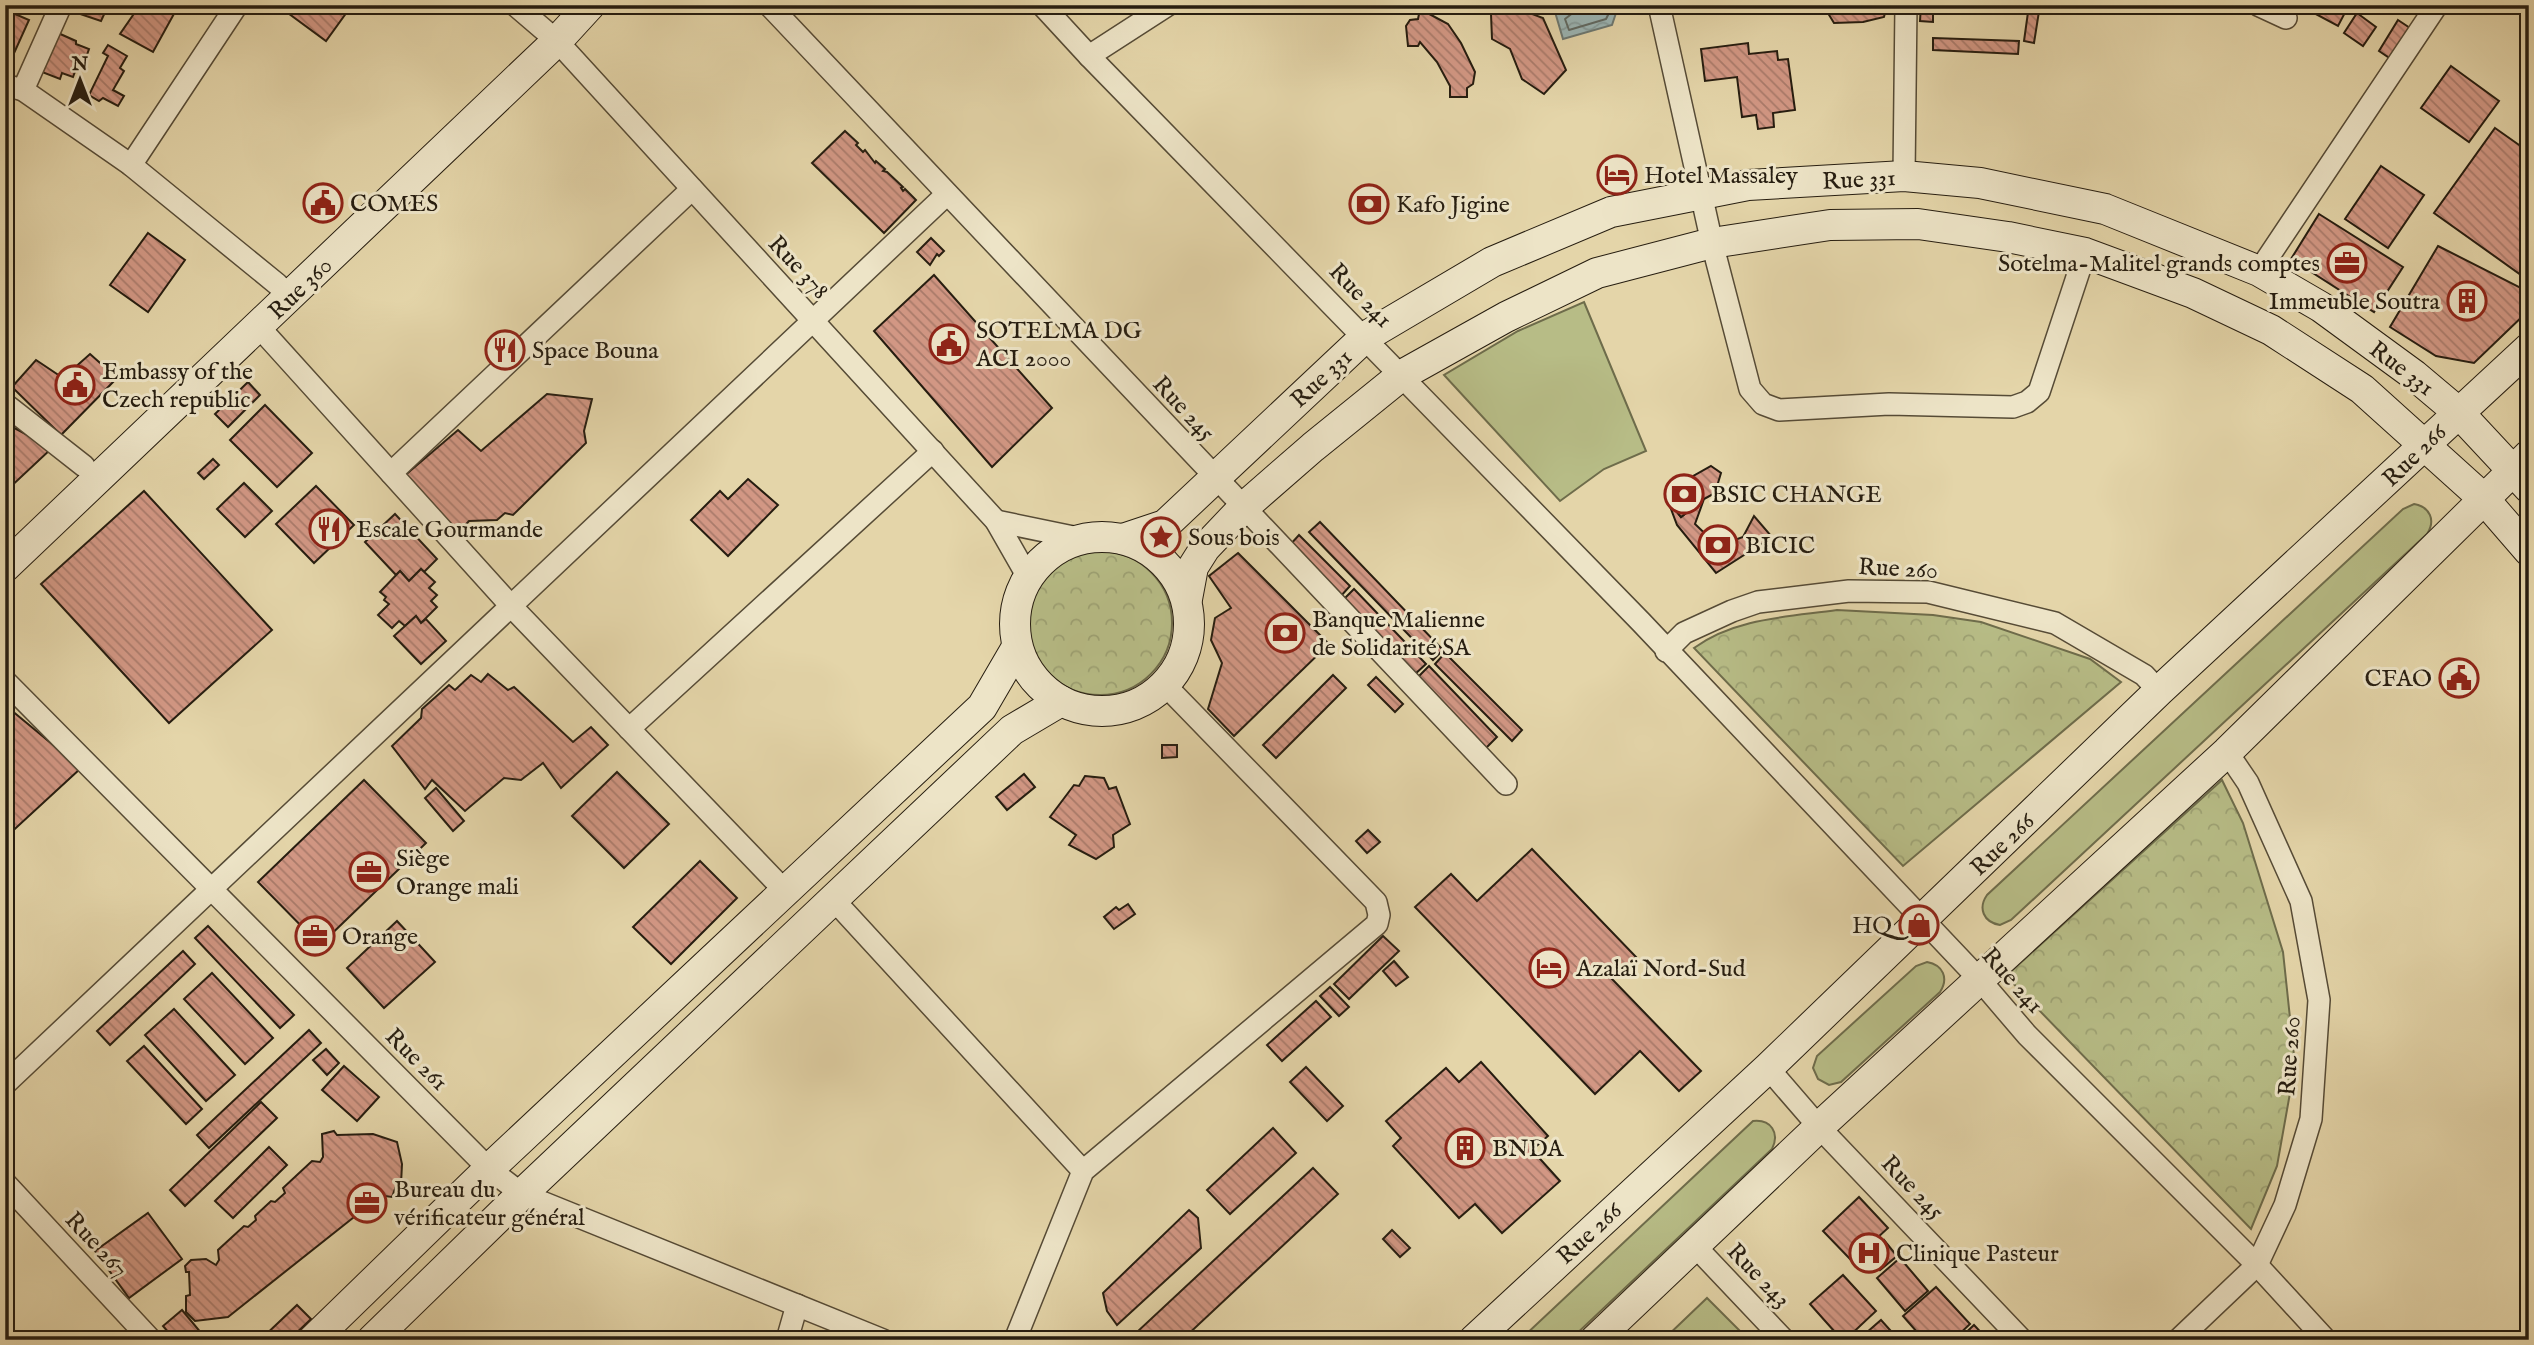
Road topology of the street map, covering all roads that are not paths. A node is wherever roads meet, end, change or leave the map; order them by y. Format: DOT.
graph roads {
  1 [pos="61,5"];
  2 [pos="515,5"];
  3 [pos="563,5"];
  4 [pos="590,5"];
  5 [pos="769,5"];
  6 [pos="1042,5"];
  7 [pos="1168,5"];
  8 [pos="1659,5"];
  9 [pos="1906,5"];
  10 [pos="2258,5"];
  11 [pos="2437,5"];
  12 [pos="228,8"];
  13 [pos="2286,18"];
  14 [pos="549,35"];
  15 [pos="1089,56"];
  16 [pos="14,87"];
  17 [pos="131,165"];
  18 [pos="1904,176"];
  19 [pos="692,189"];
  20 [pos="947,194"];
  21 [pos="1701,195"];
  22 [pos="1712,243"];
  23 [pos="2085,253"];
  24 [pos="2259,271"];
  25 [pos="283,291"];
  26 [pos="813,321"];
  27 [pos="259,327"];
  28 [pos="1365,337"];
  29 [pos="2529,348"];
  30 [pos="1402,375"];
  31 [pos="5,404"];
  32 [pos="2458,412"];
  33 [pos="2425,446"];
  34 [pos="933,452"];
  35 [pos="84,466"];
  36 [pos="2523,471"];
  37 [pos="391,473"];
  38 [pos="1213,477"];
  39 [pos="2484,499"];
  40 [pos="1243,508"];
  41 [pos="996,521"];
  42 [pos="1083,538"];
  43 [pos="1123,539"];
  44 [pos="5,541"];
  45 [pos="2529,551"];
  46 [pos="5,567"];
  47 [pos="1028,577"];
  48 [pos="1186,599"];
  49 [pos="511,606"];
  50 [pos="1017,647"];
  51 [pos="1666,650"];
  52 [pos="5,681"];
  53 [pos="1165,685"];
  54 [pos="2159,691"];
  55 [pos="1061,701"];
  56 [pos="629,729"];
  57 [pos="2227,752"];
  58 [pos="1506,784"];
  59 [pos="212,889"];
  60 [pos="785,891"];
  61 [pos="833,899"];
  62 [pos="1923,921"];
  63 [pos="1980,980"];
  64 [pos="1768,1068"];
  65 [pos="5,1084"];
  66 [pos="1819,1127"];
  67 [pos="489,1169"];
  68 [pos="1083,1171"];
  69 [pos="5,1183"];
  70 [pos="522,1194"];
  71 [pos="1695,1246"];
  72 [pos="2257,1265"];
  73 [pos="797,1305"];
  74 [pos="151,1340"];
  75 [pos="313,1340"];
  76 [pos="372,1340"];
  77 [pos="787,1340"];
  78 [pos="883,1340"];
  79 [pos="1015,1340"];
  80 [pos="1474,1340"];
  81 [pos="1595,1340"];
  82 [pos="1784,1340"];
  83 [pos="2022,1340"];
  84 [pos="2178,1340"];
  85 [pos="2326,1340"];
  1 -- 16 [label="street"];
  2 -- 14 [label="street, Rue 378"];
  3 -- 14 [label="street"];
  4 -- 14 [label="street, Rue 360"];
  5 -- 20 [label="street, Rue 245"];
  6 -- 15 [label="street, Rue 241"];
  7 -- 15 [label="street"];
  8 -- 21 [label="street"];
  9 -- 18 [label="street"];
  10 -- 13 [label="street"];
  11 -- 24 [label="street"];
  12 -- 17 [label="street"];
  14 -- 19 [label="street, Rue 378"];
  14 -- 25 [label="street, Rue 360"];
  15 -- 28 [label="street, Rue 241"];
  16 -- 17 [label="street"];
  17 -- 25 [label="street"];
  18 -- 21 [label="street, Rue 331"];
  18 -- 24 [label="street, Rue 331"];
  19 -- 26 [label="street, Rue 378"];
  19 -- 37 [label="street"];
  20 -- 26 [label="street"];
  20 -- 38 [label="street, Rue 245"];
  21 -- 22 [label="street"];
  21 -- 28 [label="street, Rue 331"];
  22 -- 23 [label="street, Rue 331"];
  22 -- 23 [label="street"];
  22 -- 30 [label="street, Rue 331"];
  23 -- 33 [label="street, Rue 331"];
  24 -- 32 [label="street, Rue 331"];
  25 -- 27 [label="street, Rue 360"];
  25 -- 35 [label="street"];
  26 -- 34 [label="street, Rue 378"];
  26 -- 49 [label="street"];
  27 -- 37 [label="street"];
  27 -- 46 [label="street, Rue 360"];
  28 -- 30 [label="street, Rue 241"];
  28 -- 38 [label="street, Rue 331"];
  29 -- 32 [label="street, Rue 266"];
  30 -- 40 [label="street, Rue 331"];
  30 -- 51 [label="street, Rue 241"];
  31 -- 35 [label="street"];
  32 -- 33 [label="street, Rue 266"];
  32 -- 36 [label="street, Rue 331"];
  33 -- 39 [label="street, Rue 331"];
  33 -- 54 [label="street, Rue 266"];
  34 -- 41 [label="street, Rue 378"];
  34 -- 56 [label="street"];
  35 -- 44 [label="street"];
  36 -- 39 [label="street"];
  37 -- 49 [label="street"];
  38 -- 40 [label="street, Rue 245"];
  38 -- 43 [label="street, Rue 331"];
  39 -- 45 [label="street, Rue 331"];
  39 -- 57 [label="street"];
  40 -- 48 [label="street, Rue 331"];
  40 -- 58 [label="street, Rue 245"];
  41 -- 42 [label="street"];
  41 -- 47 [label="street, Rue 378"];
  42 -- 43 [label="street"];
  42 -- 47 [label="street"];
  43 -- 48 [label="street"];
  47 -- 50 [label="street"];
  48 -- 53 [label="street"];
  49 -- 56 [label="street"];
  49 -- 59 [label="street"];
  50 -- 55 [label="street"];
  50 -- 60 [label="street"];
  51 -- 54 [label="street, Rue 260"];
  51 -- 62 [label="street, Rue 241"];
  52 -- 59 [label="street, Rue 261"];
  53 -- 55 [label="street"];
  53 -- 68 [label="street"];
  54 -- 62 [label="street, Rue 266"];
  55 -- 61 [label="street"];
  56 -- 60 [label="street"];
  57 -- 63 [label="street"];
  57 -- 72 [label="street, Rue 260"];
  59 -- 65 [label="street"];
  59 -- 67 [label="street, Rue 261"];
  60 -- 67 [label="street"];
  61 -- 68 [label="street"];
  61 -- 70 [label="street"];
  62 -- 63 [label="street, Rue 241"];
  62 -- 64 [label="street, Rue 266"];
  63 -- 66 [label="street"];
  63 -- 72 [label="street, Rue 241"];
  64 -- 66 [label="street, Rue 245"];
  64 -- 80 [label="street, Rue 266"];
  66 -- 71 [label="street"];
  66 -- 83 [label="street, Rue 245"];
  67 -- 70 [label="street, Rue 261"];
  67 -- 75 [label="street"];
  68 -- 79 [label="street"];
  69 -- 74 [label="street, Rue 267"];
  70 -- 73 [label="street, Rue 261"];
  70 -- 76 [label="street"];
  71 -- 81 [label="street"];
  71 -- 82 [label="street, Rue 243"];
  72 -- 84 [label="street, Rue 260"];
  72 -- 85 [label="street, Rue 241"];
  73 -- 77 [label="street"];
  73 -- 78 [label="street, Rue 261"];
}
